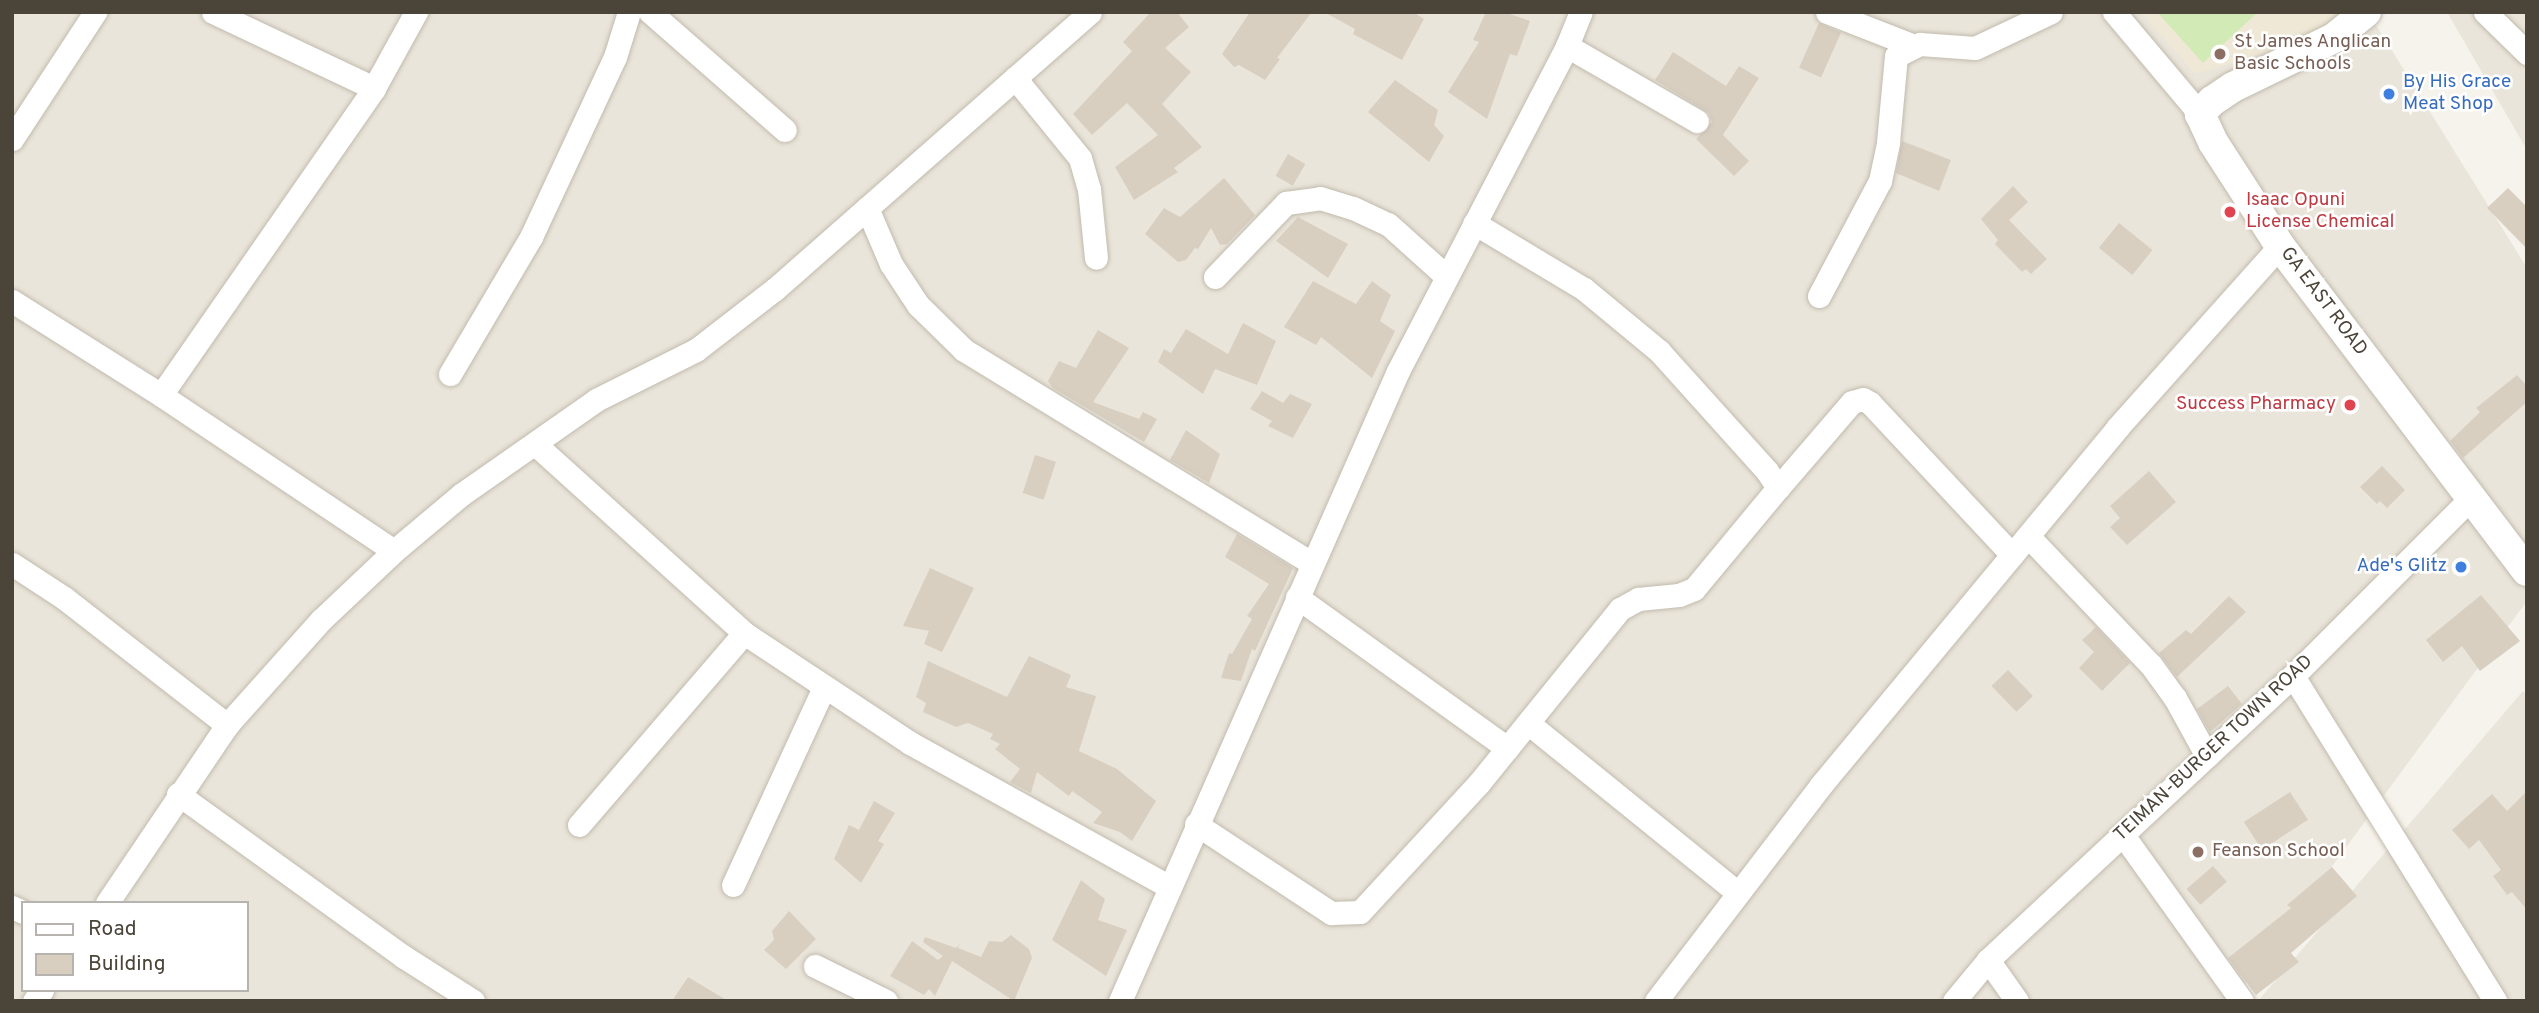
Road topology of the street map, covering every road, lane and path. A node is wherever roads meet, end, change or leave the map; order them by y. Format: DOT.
graph roads {
  1 [pos="95,12"];
  2 [pos="213,12"];
  3 [pos="416,12"];
  4 [pos="629,12"];
  5 [pos="650,12"];
  6 [pos="1090,12"];
  7 [pos="1581,12"];
  8 [pos="1827,12"];
  9 [pos="2050,12"];
  10 [pos="2114,12"];
  11 [pos="2367,12"];
  12 [pos="2485,12"];
  13 [pos="1567,46"];
  14 [pos="1914,46"];
  15 [pos="2527,53"];
  16 [pos="1015,78"];
  17 [pos="374,88"];
  18 [pos="2200,114"];
  19 [pos="1697,121"];
  20 [pos="785,130"];
  21 [pos="12,139"];
  22 [pos="867,208"];
  23 [pos="1474,223"];
  24 [pos="2280,246"];
  25 [pos="1096,258"];
  26 [pos="1447,276"];
  27 [pos="1215,277"];
  28 [pos="1819,296"];
  29 [pos="12,301"];
  30 [pos="450,374"];
  31 [pos="161,395"];
  32 [pos="535,444"];
  33 [pos="1778,488"];
  34 [pos="2473,496"];
  35 [pos="2028,536"];
  36 [pos="394,551"];
  37 [pos="2012,555"];
  38 [pos="1312,563"];
  39 [pos="12,564"];
  40 [pos="2527,571"];
  41 [pos="1297,597"];
  42 [pos="744,633"];
  43 [pos="2294,676"];
  44 [pos="824,687"];
  45 [pos="1528,723"];
  46 [pos="227,726"];
  47 [pos="1507,748"];
  48 [pos="2207,756"];
  49 [pos="178,794"];
  50 [pos="1196,824"];
  51 [pos="579,825"];
  52 [pos="2123,835"];
  53 [pos="733,885"];
  54 [pos="1168,886"];
  55 [pos="1738,893"];
  56 [pos="108,901"];
  57 [pos="1988,960"];
  58 [pos="815,966"];
  59 [pos="473,1001"];
  60 [pos="886,1001"];
  61 [pos="1120,1001"];
  62 [pos="1656,1001"];
  63 [pos="1954,1001"];
  64 [pos="2017,1001"];
  65 [pos="2242,1001"];
  66 [pos="2495,1001"];
  1 -- 21 [label="street"];
  2 -- 17 [label="street"];
  3 -- 17 [label="street"];
  4 -- 30 [label="street"];
  5 -- 20 [label="street"];
  6 -- 16 [label="street"];
  7 -- 13 [label="street"];
  8 -- 14 [label="street"];
  9 -- 14 [label="street"];
  10 -- 18 [label="street"];
  11 -- 18 [label="street"];
  12 -- 15 [label="street"];
  13 -- 19 [label="street"];
  13 -- 23 [label="street"];
  14 -- 28 [label="street"];
  16 -- 22 [label="street"];
  16 -- 25 [label="street"];
  17 -- 31 [label="street"];
  18 -- 24 [label="street, GA EAST ROAD"];
  22 -- 32 [label="street"];
  22 -- 38 [label="street"];
  23 -- 26 [label="street"];
  23 -- 33 [label="street"];
  24 -- 34 [label="street, GA EAST ROAD"];
  24 -- 35 [label="street"];
  26 -- 27 [label="street"];
  26 -- 38 [label="street"];
  29 -- 31 [label="street"];
  31 -- 36 [label="street"];
  32 -- 36 [label="street"];
  32 -- 42 [label="street"];
  33 -- 37 [label="street"];
  33 -- 45 [label="street"];
  34 -- 40 [label="street, GA EAST ROAD"];
  34 -- 43 [label="street, TEIMAN-BURGER TOWN ROAD"];
  35 -- 37 [label="street"];
  35 -- 48 [label="street"];
  36 -- 46 [label="street"];
  37 -- 55 [label="street"];
  38 -- 41 [label="street"];
  39 -- 46 [label="street"];
  41 -- 47 [label="street"];
  41 -- 50 [label="street"];
  42 -- 44 [label="street"];
  42 -- 51 [label="street"];
  43 -- 48 [label="street, TEIMAN-BURGER TOWN ROAD"];
  43 -- 66 [label="street"];
  44 -- 53 [label="street"];
  44 -- 54 [label="street"];
  45 -- 47 [label="street"];
  45 -- 55 [label="street"];
  46 -- 49 [label="street"];
  47 -- 50 [label="street"];
  48 -- 52 [label="street, TEIMAN-BURGER TOWN ROAD"];
  49 -- 56 [label="street"];
  49 -- 59 [label="street"];
  50 -- 54 [label="street"];
  52 -- 57 [label="street, TEIMAN-BURGER TOWN ROAD"];
  52 -- 65 [label="street"];
  54 -- 61 [label="street"];
  55 -- 62 [label="street"];
  57 -- 63 [label="street, TEIMAN-BURGER TOWN ROAD"];
  57 -- 64 [label="street"];
  58 -- 60 [label="street"];
}
